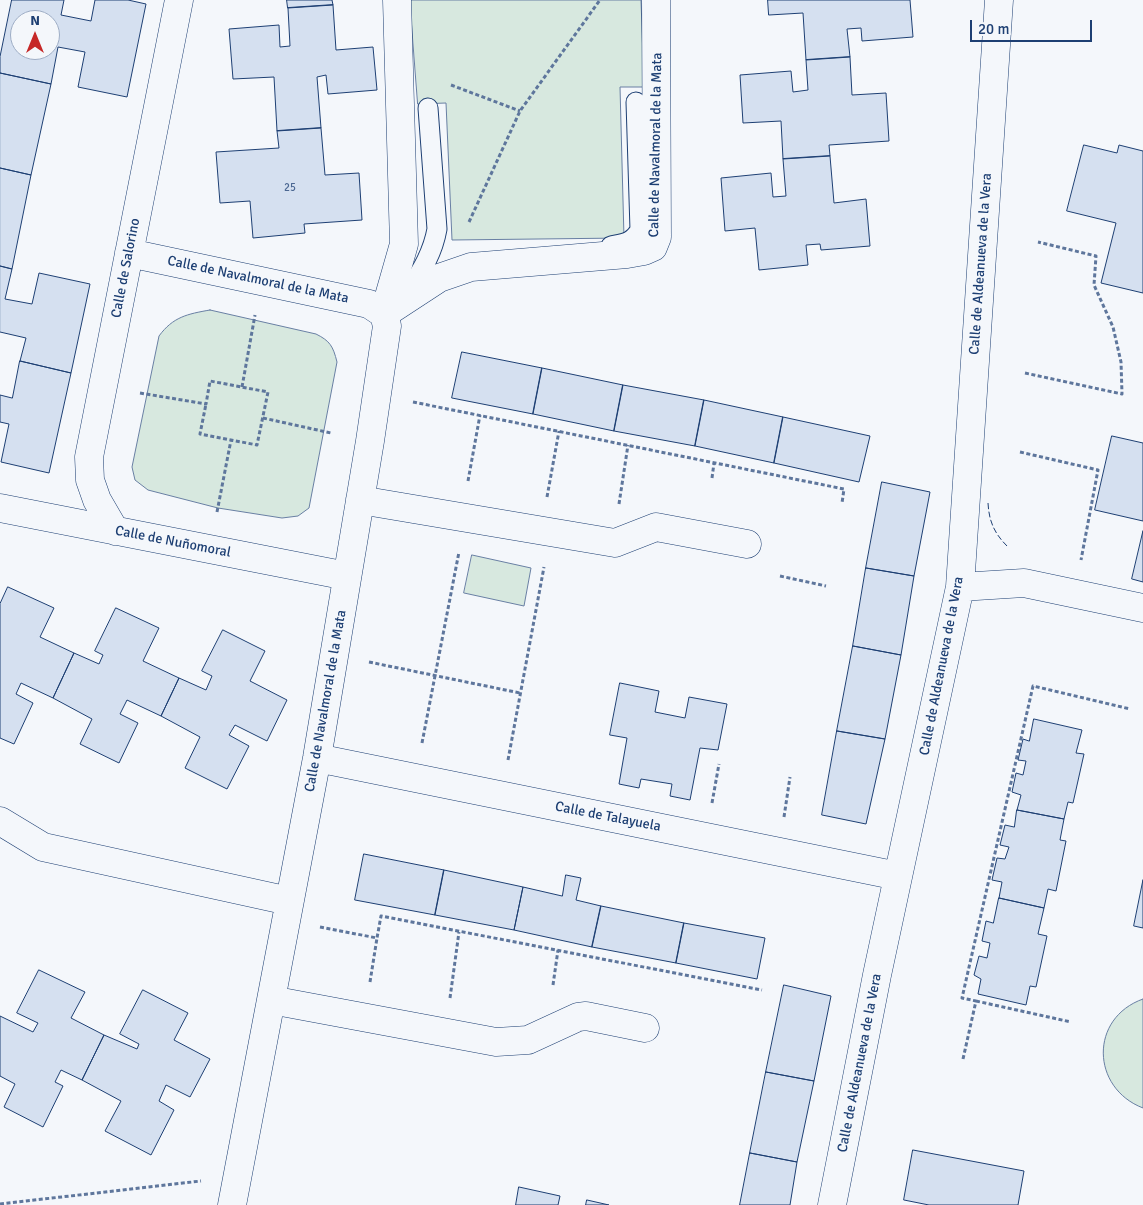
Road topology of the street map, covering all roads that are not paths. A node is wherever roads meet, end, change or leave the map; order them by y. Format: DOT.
graph roads {
  1 [pos="179,0"];
  2 [pos="397,0"];
  3 [pos="656,0"];
  4 [pos="998,0"];
  5 [pos="636,102"];
  6 [pos="428,108"];
  7 [pos="129,252"];
  8 [pos="410,289"];
  9 [pos="384,314"];
  10 [pos="360,500"];
  11 [pos="0,508"];
  12 [pos="115,531"];
  13 [pos="747,544"];
  14 [pos="347,576"];
  15 [pos="960,587"];
  16 [pos="1143,608"];
  17 [pos="317,758"];
  18 [pos="0,821"];
  19 [pos="898,876"];
  20 [pos="289,901"];
  21 [pos="271,1000"];
  22 [pos="645,1028"];
  23 [pos="232,1205"];
  24 [pos="832,1205"];
  1 -- 7 [label="street, Calle de Salorino"];
  2 -- 9 [label="street, Calle de Navalmoral de la Mata"];
  3 -- 9 [label="street, Calle de Navalmoral de la Mata"];
  4 -- 15 [label="street, Calle de Aldeanueva de la Vera"];
  5 -- 8 [label="lane"];
  6 -- 8 [label="lane"];
  7 -- 9 [label="street, Calle de Navalmoral de la Mata"];
  7 -- 12 [label="street, Calle de Salorino"];
  8 -- 9 [label="lane"];
  9 -- 10 [label="street, Calle de Navalmoral de la Mata"];
  10 -- 13 [label="street"];
  10 -- 14 [label="street, Calle de Navalmoral de la Mata"];
  11 -- 12 [label="street, Calle de Nuñomoral"];
  12 -- 14 [label="street, Calle de Nuñomoral"];
  14 -- 17 [label="street, Calle de Navalmoral de la Mata"];
  15 -- 16 [label="street"];
  15 -- 19 [label="street, Calle de Aldeanueva de la Vera"];
  17 -- 19 [label="street, Calle de Talayuela"];
  17 -- 20 [label="street, Calle de Navalmoral de la Mata"];
  18 -- 20 [label="street"];
  19 -- 24 [label="street, Calle de Aldeanueva de la Vera"];
  20 -- 21 [label="street, Calle de Navalmoral de la Mata"];
  21 -- 22 [label="street"];
  21 -- 23 [label="street, Calle de Navalmoral de la Mata"];
}
